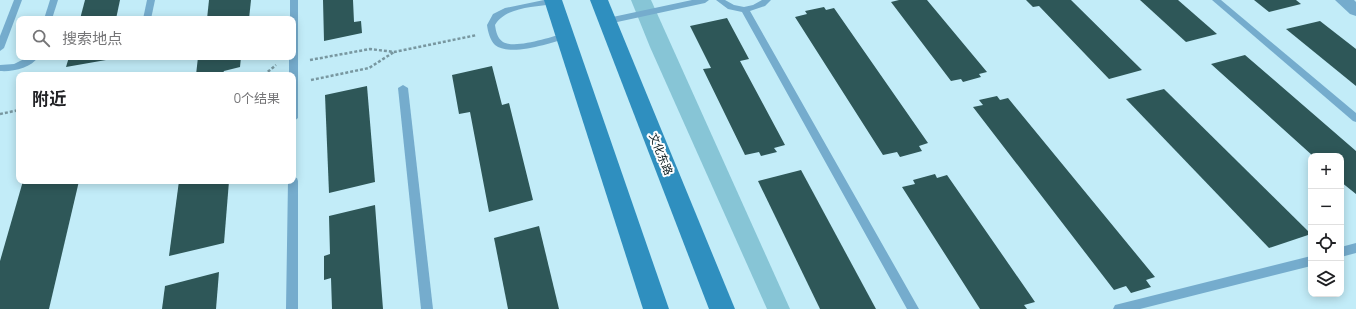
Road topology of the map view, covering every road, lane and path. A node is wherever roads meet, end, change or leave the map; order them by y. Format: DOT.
graph roads {
  1 [pos="18,0"];
  2 [pos="54,0"];
  3 [pos="151,0"];
  4 [pos="294,0"];
  5 [pos="599,0"];
  6 [pos="705,0"];
  7 [pos="720,0"];
  8 [pos="767,0"];
  9 [pos="1216,0"];
  10 [pos="1343,0"];
  11 [pos="553,1"];
  12 [pos="745,10"];
  13 [pos="1356,10"];
  14 [pos="49,16"];
  15 [pos="148,16"];
  16 [pos="294,16"];
  17 [pos="608,21"];
  18 [pos="492,32"];
  19 [pos="565,36"];
  20 [pos="0,48"];
  21 [pos="394,52"];
  22 [pos="29,60"];
  23 [pos="294,63"];
  24 [pos="0,68"];
  25 [pos="294,72"];
  26 [pos="296,82"];
  27 [pos="403,88"];
  28 [pos="16,111"];
  29 [pos="0,114"];
  30 [pos="1356,118"];
  31 [pos="293,184"];
  32 [pos="1356,248"];
  33 [pos="1344,251"];
  34 [pos="1308,262"];
  35 [pos="292,309"];
  36 [pos="428,309"];
  37 [pos="656,309"];
  38 [pos="722,309"];
  39 [pos="913,309"];
  40 [pos="1119,309"];
  1 -- 20 [label="lane"];
  2 -- 14 [label="lane"];
  3 -- 15 [label="lane"];
  4 -- 16 [label="lane"];
  5 -- 17 [label="main road, 文化东路"];
  6 -- 17 [label="lane"];
  7 -- 12 [label="lane"];
  8 -- 12 [label="lane"];
  9 -- 30 [label="lane"];
  10 -- 13 [label="street"];
  11 -- 18 [label="lane"];
  11 -- 19 [label="main road"];
  12 -- 39 [label="lane"];
  17 -- 38 [label="main road, 文化东路"];
  18 -- 19 [label="lane"];
  18 -- 21 [label="path"];
  19 -- 37 [label="main road"];
  21 -- 23 [label="path"];
  21 -- 26 [label="path"];
  22 -- 24 [label="lane"];
  23 -- 25 [label="lane"];
  27 -- 36 [label="lane"];
  28 -- 29 [label="path"];
  31 -- 35 [label="lane"];
  32 -- 33 [label="lane"];
  34 -- 40 [label="lane"];
}
